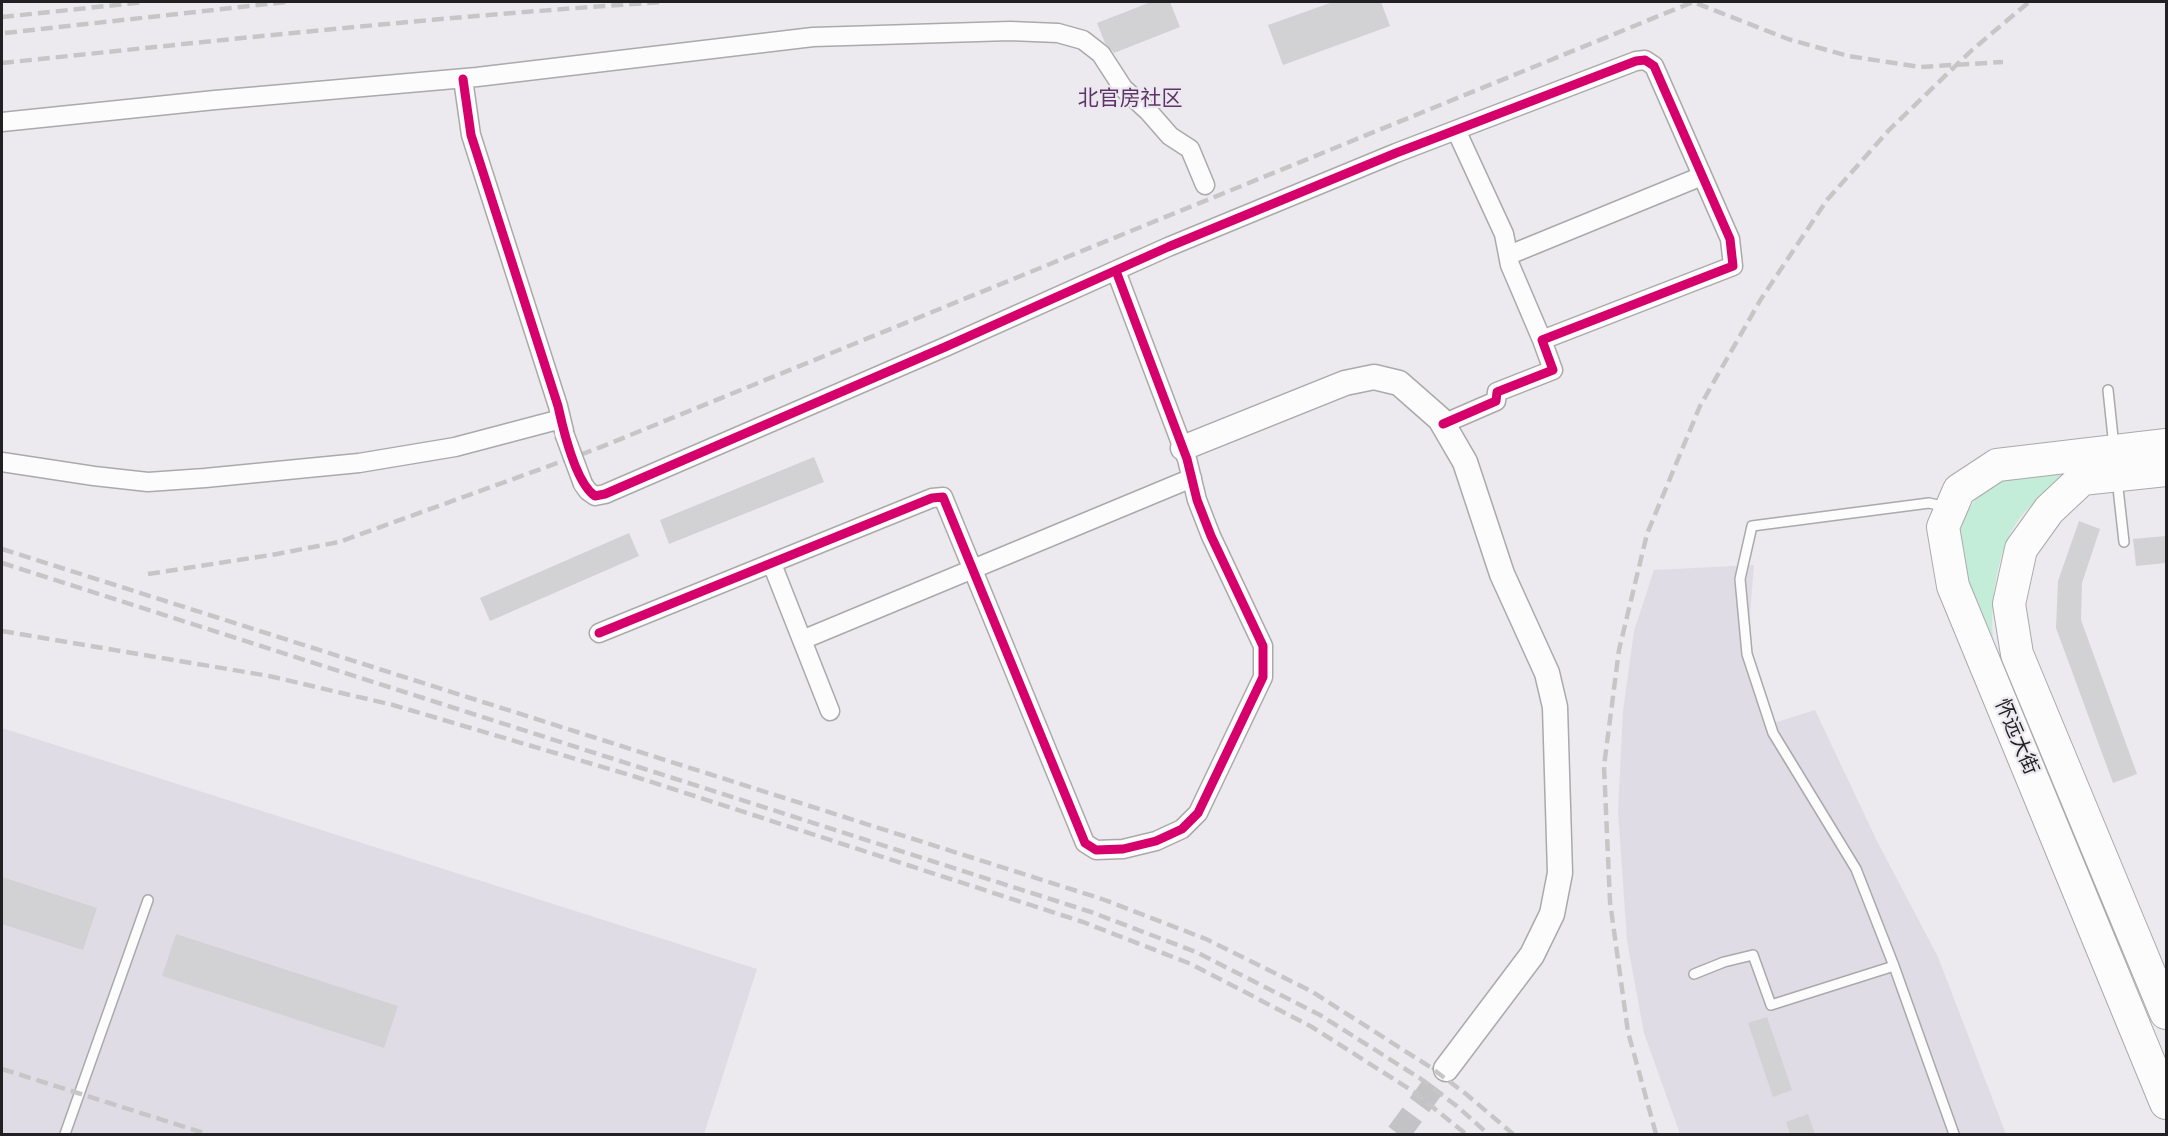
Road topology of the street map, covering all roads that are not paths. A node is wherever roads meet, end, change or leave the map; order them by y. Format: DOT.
graph roads {
  1 [pos="463,79"];
  2 [pos="2,123"];
  3 [pos="1456,130"];
  4 [pos="1702,176"];
  5 [pos="1205,185"];
  6 [pos="1509,255"];
  7 [pos="1116,271"];
  8 [pos="1542,340"];
  9 [pos="2108,390"];
  10 [pos="1443,424"];
  11 [pos="563,426"];
  12 [pos="2166,445"];
  13 [pos="1183,448"];
  14 [pos="2,462"];
  15 [pos="2116,463"];
  16 [pos="2082,467"];
  17 [pos="2166,470"];
  18 [pos="1192,478"];
  19 [pos="1951,508"];
  20 [pos="2124,542"];
  21 [pos="772,564"];
  22 [pos="974,569"];
  23 [pos="599,633"];
  24 [pos="802,640"];
  25 [pos="830,711"];
  26 [pos="148,900"];
  27 [pos="1894,966"];
  28 [pos="1694,974"];
  29 [pos="2154,1012"];
  30 [pos="1446,1069"];
  31 [pos="2166,1103"];
  32 [pos="65,1134"];
  33 [pos="1954,1134"];
  1 -- 2 [label="street"];
  1 -- 5 [label="street"];
  1 -- 11 [label="street"];
  3 -- 4 [label="street"];
  3 -- 6 [label="street"];
  3 -- 7 [label="street"];
  4 -- 6 [label="street"];
  4 -- 8 [label="street"];
  6 -- 8 [label="street"];
  7 -- 11 [label="street, bridge"];
  7 -- 13 [label="street"];
  8 -- 10 [label="street"];
  9 -- 15 [label="lane"];
  10 -- 13 [label="street"];
  10 -- 30 [label="street"];
  11 -- 14 [label="street"];
  12 -- 15 [label="highway"];
  13 -- 18 [label="street"];
  15 -- 16 [label="highway"];
  15 -- 17 [label="highway"];
  15 -- 20 [label="lane"];
  16 -- 19 [label="highway, 怀远大街"];
  16 -- 29 [label="highway, 怀远大街"];
  18 -- 22 [label="street"];
  18 -- 22 [label="street"];
  19 -- 27 [label="lane"];
  19 -- 29 [label="highway, 怀远大街"];
  21 -- 22 [label="street"];
  21 -- 23 [label="street"];
  21 -- 24 [label="street"];
  22 -- 24 [label="street"];
  24 -- 25 [label="street"];
  26 -- 32 [label="lane"];
  27 -- 28 [label="lane"];
  27 -- 33 [label="lane"];
  29 -- 31 [label="highway, 怀远大街"];
}
